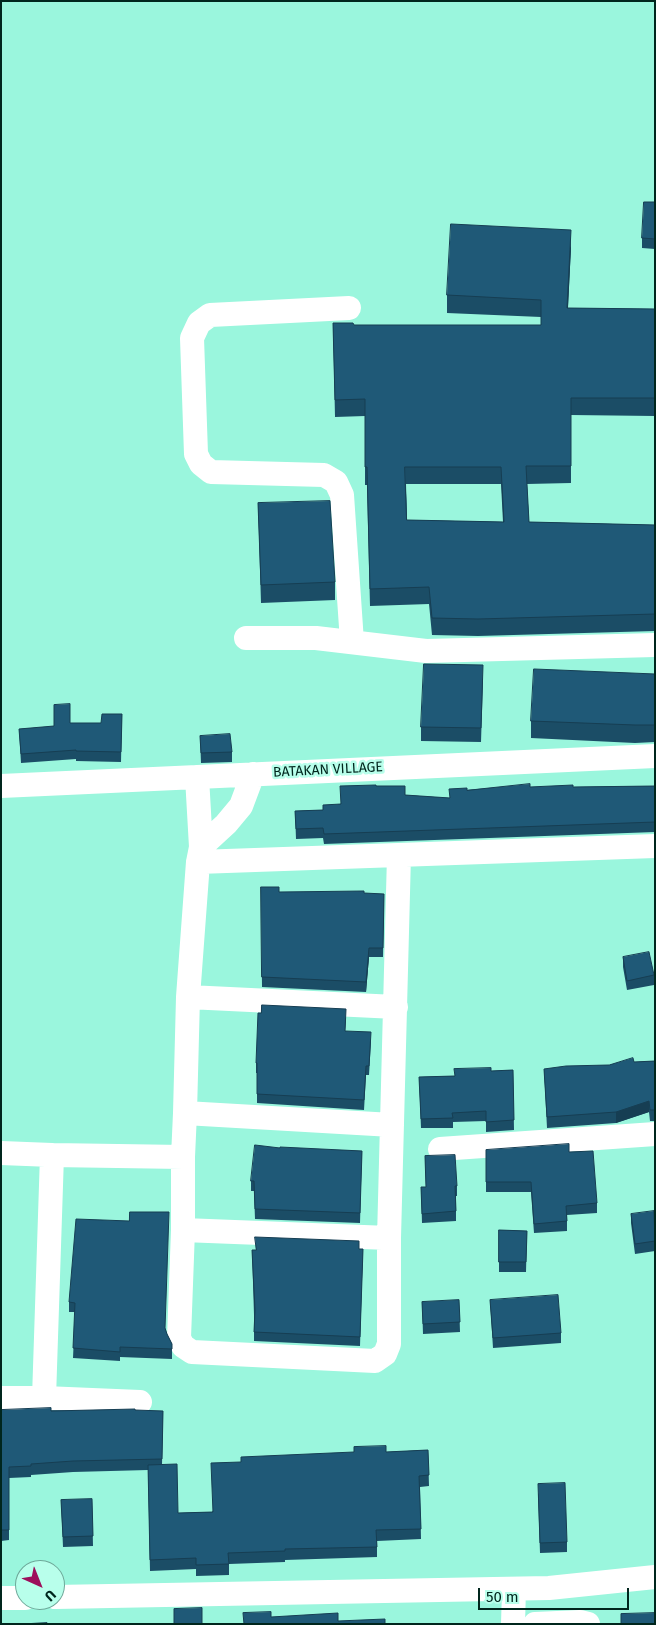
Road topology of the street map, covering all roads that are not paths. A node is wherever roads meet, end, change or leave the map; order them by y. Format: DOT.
graph roads {
  1 [pos="349,308"];
  2 [pos="246,638"];
  3 [pos="352,642"];
  4 [pos="655,646"];
  5 [pos="655,756"];
  6 [pos="253,774"];
  7 [pos="197,776"];
  8 [pos="1,786"];
  9 [pos="655,846"];
  10 [pos="200,855"];
  11 [pos="399,855"];
  12 [pos="188,997"];
  13 [pos="396,1006"];
  14 [pos="185,1113"];
  15 [pos="392,1126"];
  16 [pos="655,1134"];
  17 [pos="440,1148"];
  18 [pos="1,1153"];
  19 [pos="52,1155"];
  20 [pos="183,1156"];
  21 [pos="183,1230"];
  22 [pos="389,1238"];
  23 [pos="1,1398"];
  24 [pos="44,1398"];
  25 [pos="140,1402"];
  26 [pos="648,1578"];
  27 [pos="514,1589"];
  28 [pos="65,1597"];
  29 [pos="1,1598"];
  30 [pos="15,1598"];
  31 [pos="513,1624"];
  32 [pos="535,1624"];
  33 [pos="588,1624"];
  1 -- 3 [label="street"];
  2 -- 3 [label="street"];
  3 -- 4 [label="street"];
  5 -- 6 [label="street, BATAKAN VILLAGE"];
  6 -- 7 [label="street, BATAKAN VILLAGE"];
  6 -- 10 [label="street"];
  7 -- 8 [label="street, BATAKAN VILLAGE"];
  7 -- 10 [label="street"];
  9 -- 11 [label="street"];
  10 -- 11 [label="street"];
  10 -- 12 [label="street"];
  11 -- 13 [label="street"];
  12 -- 13 [label="street"];
  12 -- 14 [label="street"];
  13 -- 15 [label="street"];
  14 -- 15 [label="street"];
  14 -- 20 [label="street"];
  15 -- 22 [label="street"];
  16 -- 17 [label="street"];
  18 -- 19 [label="street"];
  19 -- 20 [label="street"];
  19 -- 24 [label="street"];
  20 -- 21 [label="street"];
  21 -- 22 [label="street"];
  21 -- 22 [label="street"];
  23 -- 24 [label="street"];
  24 -- 25 [label="street"];
  26 -- 27 [label="street"];
  27 -- 28 [label="street"];
  27 -- 31 [label="street"];
  29 -- 30 [label="street"];
  32 -- 33 [label="street"];
}
